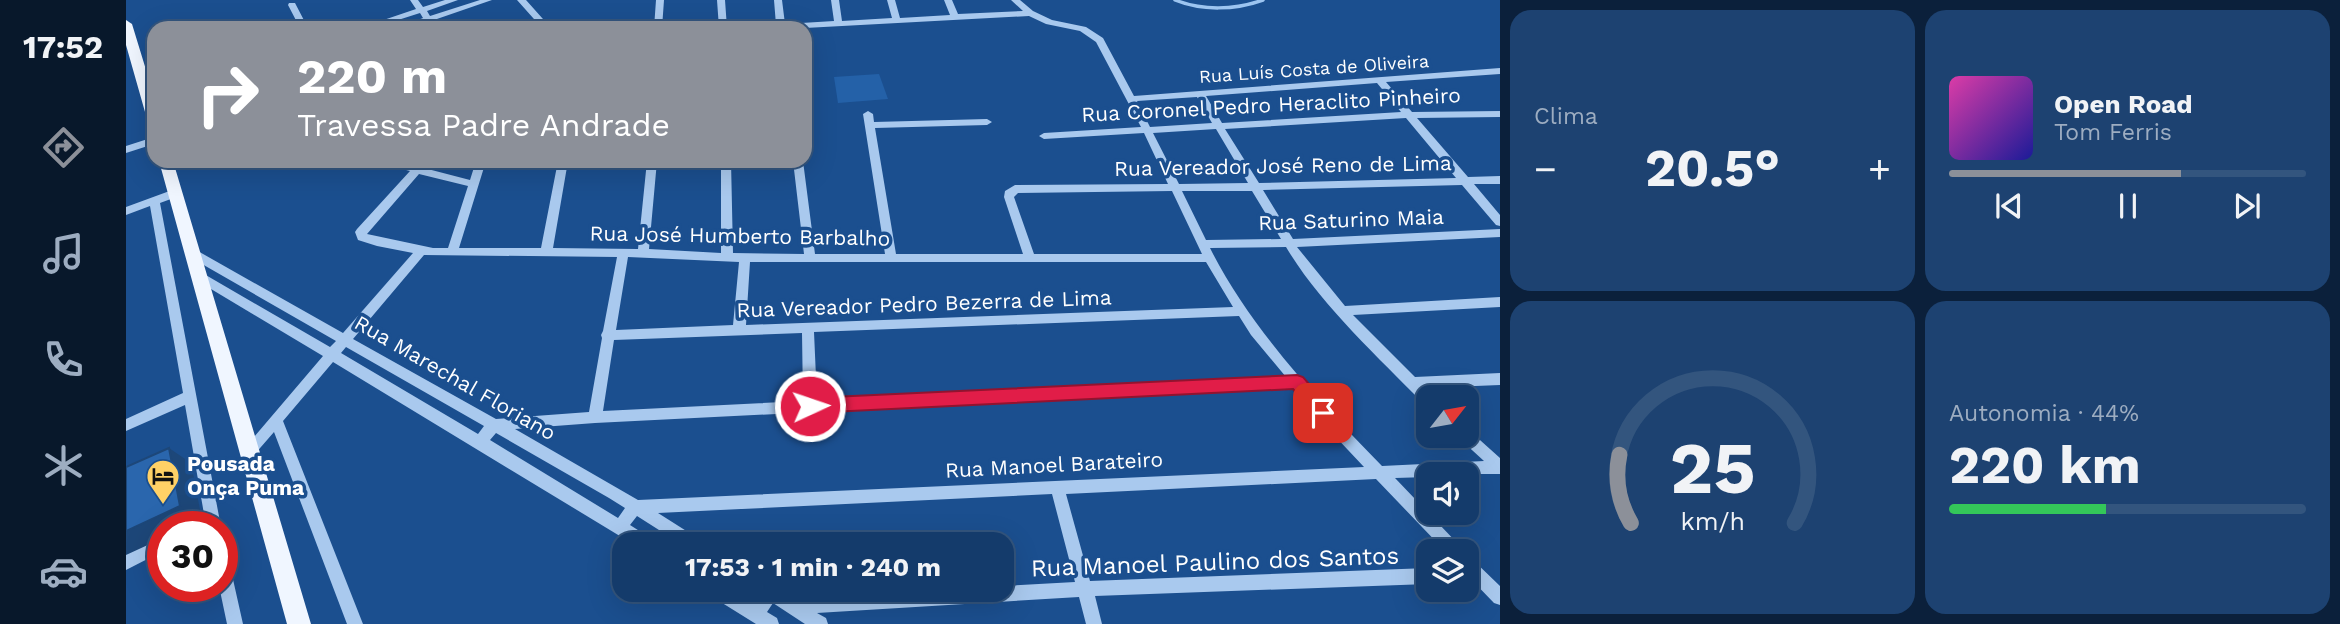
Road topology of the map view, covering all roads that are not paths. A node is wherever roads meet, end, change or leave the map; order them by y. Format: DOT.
graph roads {
  1 [pos="414,0"];
  2 [pos="454,0"];
  3 [pos="488,0"];
  4 [pos="521,0"];
  5 [pos="660,0"];
  6 [pos="721,0"];
  7 [pos="778,0"];
  8 [pos="835,0"];
  9 [pos="891,0"];
  10 [pos="948,0"];
  11 [pos="1015,0"];
  12 [pos="292,5"];
  13 [pos="421,10"];
  14 [pos="1030,13"];
  15 [pos="955,17"];
  16 [pos="428,19"];
  17 [pos="896,19"];
  18 [pos="300,21"];
  19 [pos="387,21"];
  20 [pos="422,21"];
  21 [pos="540,21"];
  22 [pos="658,21"];
  23 [pos="722,21"];
  24 [pos="780,21"];
  25 [pos="838,22"];
  26 [pos="126,24"];
  27 [pos="812,24"];
  28 [pos="1112,63"];
  29 [pos="1500,71"];
  30 [pos="1380,81"];
  31 [pos="147,89"];
  32 [pos="1199,93"];
  33 [pos="1130,99"];
  34 [pos="1500,114"];
  35 [pos="1409,115"];
  36 [pos="987,122"];
  37 [pos="1220,127"];
  38 [pos="1149,132"];
  39 [pos="1044,136"];
  40 [pos="147,143"];
  41 [pos="126,150"];
  42 [pos="171,168"];
  43 [pos="409,168"];
  44 [pos="479,168"];
  45 [pos="562,168"];
  46 [pos="651,168"];
  47 [pos="726,168"];
  48 [pos="798,168"];
  49 [pos="417,170"];
  50 [pos="1500,180"];
  51 [pos="1465,181"];
  52 [pos="473,184"];
  53 [pos="1255,187"];
  54 [pos="1176,188"];
  55 [pos="175,193"];
  56 [pos="154,201"];
  57 [pos="126,211"];
  58 [pos="1500,222"];
  59 [pos="1500,233"];
  60 [pos="1288,243"];
  61 [pos="1203,244"];
  62 [pos="421,251"];
  63 [pos="452,252"];
  64 [pos="192,253"];
  65 [pos="546,253"];
  66 [pos="623,253"];
  67 [pos="643,253"];
  68 [pos="727,257"];
  69 [pos="891,257"];
  70 [pos="745,258"];
  71 [pos="810,258"];
  72 [pos="1030,258"];
  73 [pos="1209,258"];
  74 [pos="200,277"];
  75 [pos="1500,302"];
  76 [pos="1242,311"];
  77 [pos="1341,311"];
  78 [pos="808,330"];
  79 [pos="739,331"];
  80 [pos="607,335"];
  81 [pos="346,340"];
  82 [pos="332,355"];
  83 [pos="1500,379"];
  84 [pos="1297,382"];
  85 [pos="1411,383"];
  86 [pos="1416,388"];
  87 [pos="190,396"];
  88 [pos="810,406"];
  89 [pos="594,417"];
  90 [pos="276,420"];
  91 [pos="126,425"];
  92 [pos="494,425"];
  93 [pos="480,442"];
  94 [pos="1479,448"];
  95 [pos="250,451"];
  96 [pos="1500,467"];
  97 [pos="1376,472"];
  98 [pos="1057,486"];
  99 [pos="635,507"];
  100 [pos="211,511"];
  101 [pos="620,527"];
  102 [pos="628,532"];
  103 [pos="675,532"];
  104 [pos="1443,539"];
  105 [pos="147,551"];
  106 [pos="126,562"];
  107 [pos="1416,576"];
  108 [pos="1479,578"];
  109 [pos="1084,589"];
  110 [pos="1500,597"];
  111 [pos="230,602"];
  112 [pos="736,602"];
  113 [pos="767,602"];
  114 [pos="787,602"];
  115 [pos="794,606"];
  116 [pos="764,620"];
  117 [pos="235,624"];
  118 [pos="299,624"];
  119 [pos="355,624"];
  120 [pos="820,624"];
  121 [pos="1094,624"];
  1 -- 13 [label="street"];
  2 -- 13 [label="street"];
  3 -- 16 [label="street"];
  4 -- 21 [label="street"];
  5 -- 22 [label="street"];
  6 -- 23 [label="street"];
  7 -- 24 [label="street"];
  8 -- 25 [label="street"];
  9 -- 17 [label="street"];
  10 -- 15 [label="street"];
  11 -- 14 [label="street"];
  12 -- 18 [label="street"];
  13 -- 16 [label="street"];
  13 -- 19 [label="street"];
  14 -- 15 [label="street"];
  14 -- 28 [label="street"];
  15 -- 17 [label="street"];
  16 -- 20 [label="street"];
  17 -- 25 [label="street"];
  25 -- 27 [label="street"];
  26 -- 31 [label="main road"];
  28 -- 33 [label="street"];
  29 -- 30 [label="street, Rua Luís Costa de Oliveira"];
  30 -- 32 [label="street, Rua Luís Costa de Oliveira"];
  30 -- 35 [label="street"];
  32 -- 33 [label="street, Rua Luís Costa de Oliveira"];
  32 -- 37 [label="street"];
  33 -- 38 [label="street"];
  34 -- 35 [label="street, Rua Coronel Pedro Heraclito Pinheiro"];
  35 -- 37 [label="street, Rua Coronel Pedro Heraclito Pinheiro"];
  35 -- 51 [label="street"];
  36 -- 69 [label="street"];
  37 -- 38 [label="street, Rua Coronel Pedro Heraclito Pinheiro"];
  37 -- 53 [label="street"];
  38 -- 39 [label="street, Rua Coronel Pedro Heraclito Pinheiro"];
  38 -- 54 [label="street"];
  40 -- 41 [label="street"];
  42 -- 55 [label="main road"];
  43 -- 49 [label="street"];
  44 -- 52 [label="street"];
  45 -- 65 [label="street"];
  46 -- 67 [label="street"];
  47 -- 68 [label="street"];
  48 -- 71 [label="street"];
  49 -- 52 [label="street"];
  49 -- 62 [label="street, Rua José Humberto Barbalho"];
  50 -- 51 [label="street, Rua Vereador José Reno de Lima"];
  51 -- 53 [label="street, Rua Vereador José Reno de Lima"];
  51 -- 58 [label="street"];
  52 -- 63 [label="street"];
  53 -- 54 [label="street, Rua Vereador José Reno de Lima"];
  53 -- 60 [label="street"];
  54 -- 61 [label="street"];
  54 -- 72 [label="street, Rua Vereador José Reno de Lima"];
  55 -- 56 [label="street"];
  55 -- 64 [label="main road"];
  56 -- 57 [label="street"];
  56 -- 87 [label="street"];
  59 -- 60 [label="street, Rua Saturino Maia"];
  60 -- 61 [label="street, Rua Saturino Maia"];
  60 -- 77 [label="street"];
  61 -- 73 [label="street"];
  62 -- 63 [label="street, Rua José Humberto Barbalho"];
  62 -- 81 [label="street"];
  63 -- 65 [label="street, Rua José Humberto Barbalho"];
  64 -- 74 [label="main road"];
  64 -- 81 [label="street, Rua Marechal Floriano"];
  65 -- 66 [label="street, Rua José Humberto Barbalho"];
  66 -- 67 [label="street, Rua José Humberto Barbalho"];
  66 -- 80 [label="street"];
  67 -- 68 [label="street, Rua José Humberto Barbalho"];
  68 -- 70 [label="street, Rua José Humberto Barbalho"];
  69 -- 71 [label="street, Rua José Humberto Barbalho"];
  69 -- 72 [label="street, Rua José Humberto Barbalho"];
  70 -- 71 [label="street, Rua José Humberto Barbalho"];
  70 -- 79 [label="street"];
  72 -- 73 [label="street, Rua José Humberto Barbalho"];
  73 -- 76 [label="street"];
  74 -- 82 [label="street, Rua Marechal Floriano"];
  74 -- 95 [label="main road"];
  75 -- 77 [label="street"];
  76 -- 78 [label="street, Rua Vereador Pedro Bezerra de Lima"];
  76 -- 84 [label="street"];
  77 -- 85 [label="street"];
  78 -- 79 [label="street, Rua Vereador Pedro Bezerra de Lima"];
  78 -- 88 [label="street"];
  79 -- 80 [label="street, Rua Vereador Pedro Bezerra de Lima"];
  80 -- 89 [label="street"];
  81 -- 82 [label="street"];
  81 -- 92 [label="street, Rua Marechal Floriano"];
  82 -- 90 [label="street"];
  82 -- 93 [label="street, Rua Marechal Floriano"];
  83 -- 85 [label="street"];
  84 -- 88 [label="street"];
  84 -- 97 [label="street"];
  85 -- 86 [label="street"];
  87 -- 91 [label="street"];
  87 -- 100 [label="street"];
  88 -- 89 [label="street"];
  89 -- 92 [label="street"];
  90 -- 95 [label="street"];
  90 -- 119 [label="street"];
  92 -- 93 [label="street"];
  92 -- 99 [label="street, Rua Marechal Floriano"];
  93 -- 101 [label="street, Rua Marechal Floriano"];
  94 -- 96 [label="street"];
  95 -- 118 [label="main road"];
  96 -- 97 [label="street, Rua Manoel Barateiro"];
  97 -- 98 [label="street, Rua Manoel Barateiro"];
  97 -- 104 [label="street"];
  98 -- 99 [label="street, Rua Manoel Barateiro"];
  98 -- 109 [label="street"];
  99 -- 101 [label="street"];
  99 -- 103 [label="street, Rua Marechal Floriano"];
  101 -- 102 [label="street, Rua Marechal Floriano"];
  105 -- 106 [label="street"];
  107 -- 109 [label="street, Rua Manoel Paulino dos Santos"];
  108 -- 110 [label="street"];
  109 -- 115 [label="street, Rua Manoel Paulino dos Santos"];
  109 -- 121 [label="street"];
  111 -- 117 [label="street"];
  112 -- 116 [label="street"];
  113 -- 116 [label="street"];
  114 -- 115 [label="street"];
  115 -- 120 [label="street"];
}
